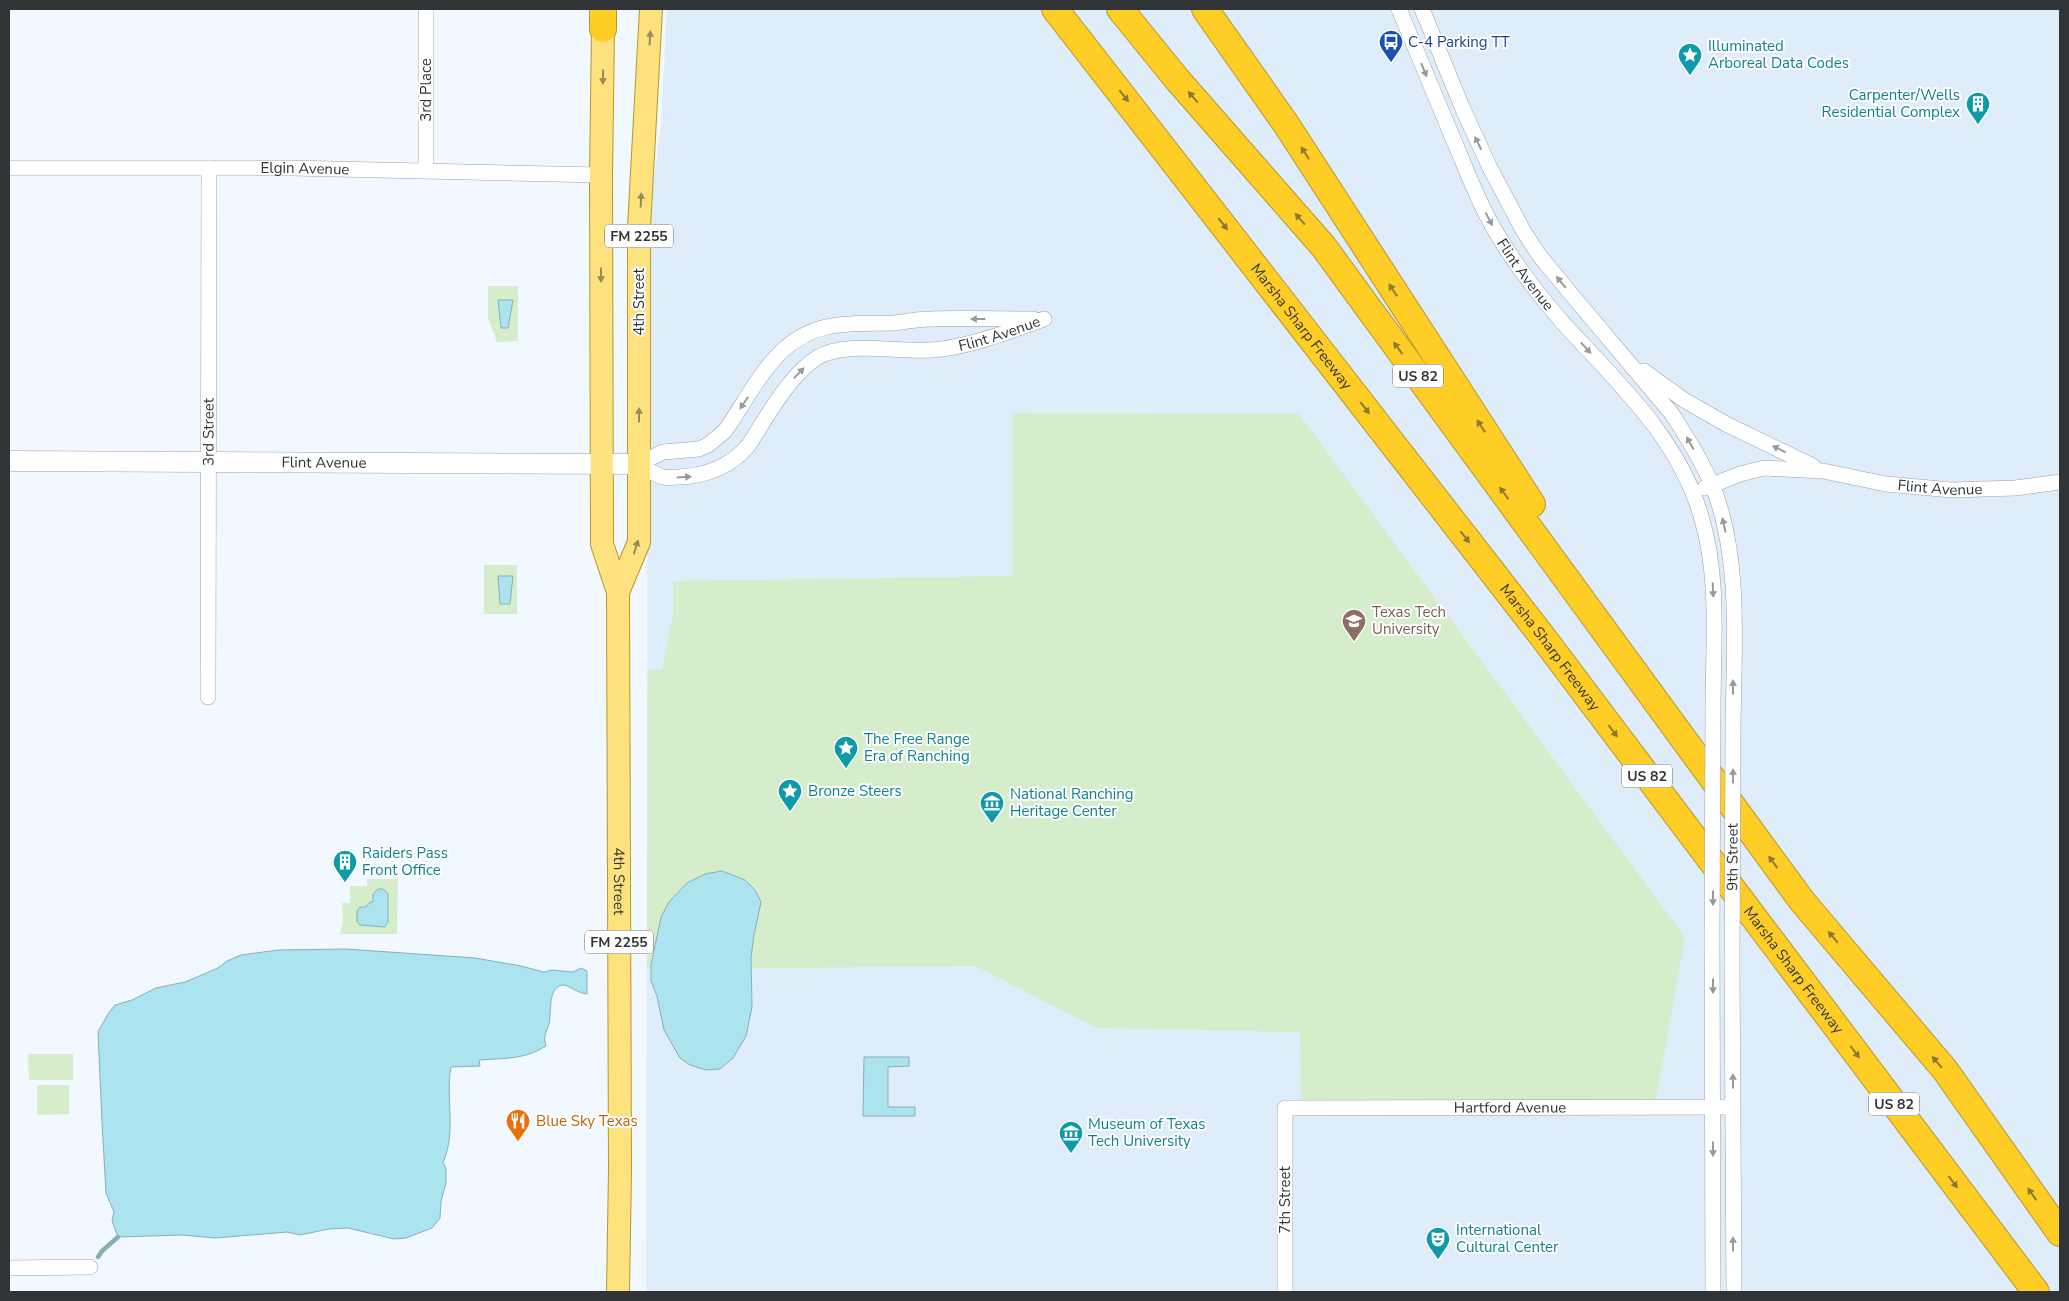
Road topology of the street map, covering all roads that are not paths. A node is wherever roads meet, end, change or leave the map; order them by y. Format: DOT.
graph roads {
  1 [pos="426,9"];
  2 [pos="651,9"];
  3 [pos="1048,9"];
  4 [pos="1055,9"];
  5 [pos="1120,9"];
  6 [pos="1205,9"];
  7 [pos="1399,9"];
  8 [pos="1422,9"];
  9 [pos="603,15"];
  10 [pos="1094,57"];
  11 [pos="9,168"];
  12 [pos="209,168"];
  13 [pos="426,171"];
  14 [pos="601,175"];
  15 [pos="1626,359"];
  16 [pos="9,460"];
  17 [pos="208,462"];
  18 [pos="601,464"];
  19 [pos="638,464"];
  20 [pos="1823,471"];
  21 [pos="2060,482"];
  22 [pos="1712,486"];
  23 [pos="1693,492"];
  24 [pos="618,592"];
  25 [pos="208,697"];
  26 [pos="1698,759"];
  27 [pos="1713,1107"];
  28 [pos="1733,1107"];
  29 [pos="1285,1108"];
  30 [pos="2060,1233"];
  31 [pos="90,1267"];
  32 [pos="9,1268"];
  33 [pos="618,1292"];
  34 [pos="1285,1292"];
  35 [pos="1713,1292"];
  36 [pos="1734,1292"];
  37 [pos="2036,1292"];
  1 -- 13 [label="street, 3rd Place"];
  19 -- 2 [label="main road, 4th Street / FM 2255, one-way"];
  3 -- 10 [label="highway"];
  4 -- 10 [label="highway, Marsha Sharp Freeway / US 82"];
  26 -- 5 [label="highway, US 82, one-way"];
  26 -- 6 [label="highway, one-way"];
  7 -- 23 [label="street, Flint Avenue, one-way"];
  15 -- 8 [label="street, Flint Avenue, one-way"];
  9 -- 14 [label="main road, 4th Street / FM 2255, one-way"];
  10 -- 37 [label="highway, Marsha Sharp Freeway / US 82, one-way"];
  11 -- 12 [label="street, Elgin Avenue"];
  12 -- 13 [label="street, Elgin Avenue"];
  12 -- 17 [label="street, 3rd Street"];
  13 -- 14 [label="street, Elgin Avenue"];
  14 -- 18 [label="main road, 4th Street / FM 2255, one-way"];
  20 -- 15 [label="street, Flint Avenue, one-way"];
  22 -- 15 [label="street, Flint Avenue, one-way"];
  16 -- 17 [label="street, Flint Avenue"];
  17 -- 18 [label="street, Flint Avenue"];
  17 -- 25 [label="street, 3rd Street"];
  18 -- 19 [label="street, Flint Avenue"];
  18 -- 24 [label="main road, 4th Street / FM 2255"];
  19 -- 19 [label="street, Flint Avenue, one-way"];
  24 -- 19 [label="main road, 4th Street / FM 2255, one-way"];
  20 -- 21 [label="street, Flint Avenue"];
  20 -- 22 [label="street, Flint Avenue"];
  22 -- 23 [label="street, Flint Avenue"];
  28 -- 22 [label="street, 9th Street, one-way, bridge"];
  23 -- 27 [label="street, 9th Street, one-way, bridge"];
  24 -- 33 [label="main road, 4th Street / FM 2255"];
  30 -- 26 [label="highway, US 82, one-way"];
  27 -- 28 [label="street, Hartford Avenue"];
  27 -- 29 [label="street, Hartford Avenue"];
  27 -- 35 [label="street, 9th Street, one-way"];
  36 -- 28 [label="street, 9th Street, one-way"];
  29 -- 34 [label="street, 7th Street"];
  31 -- 32 [label="street"];
}
